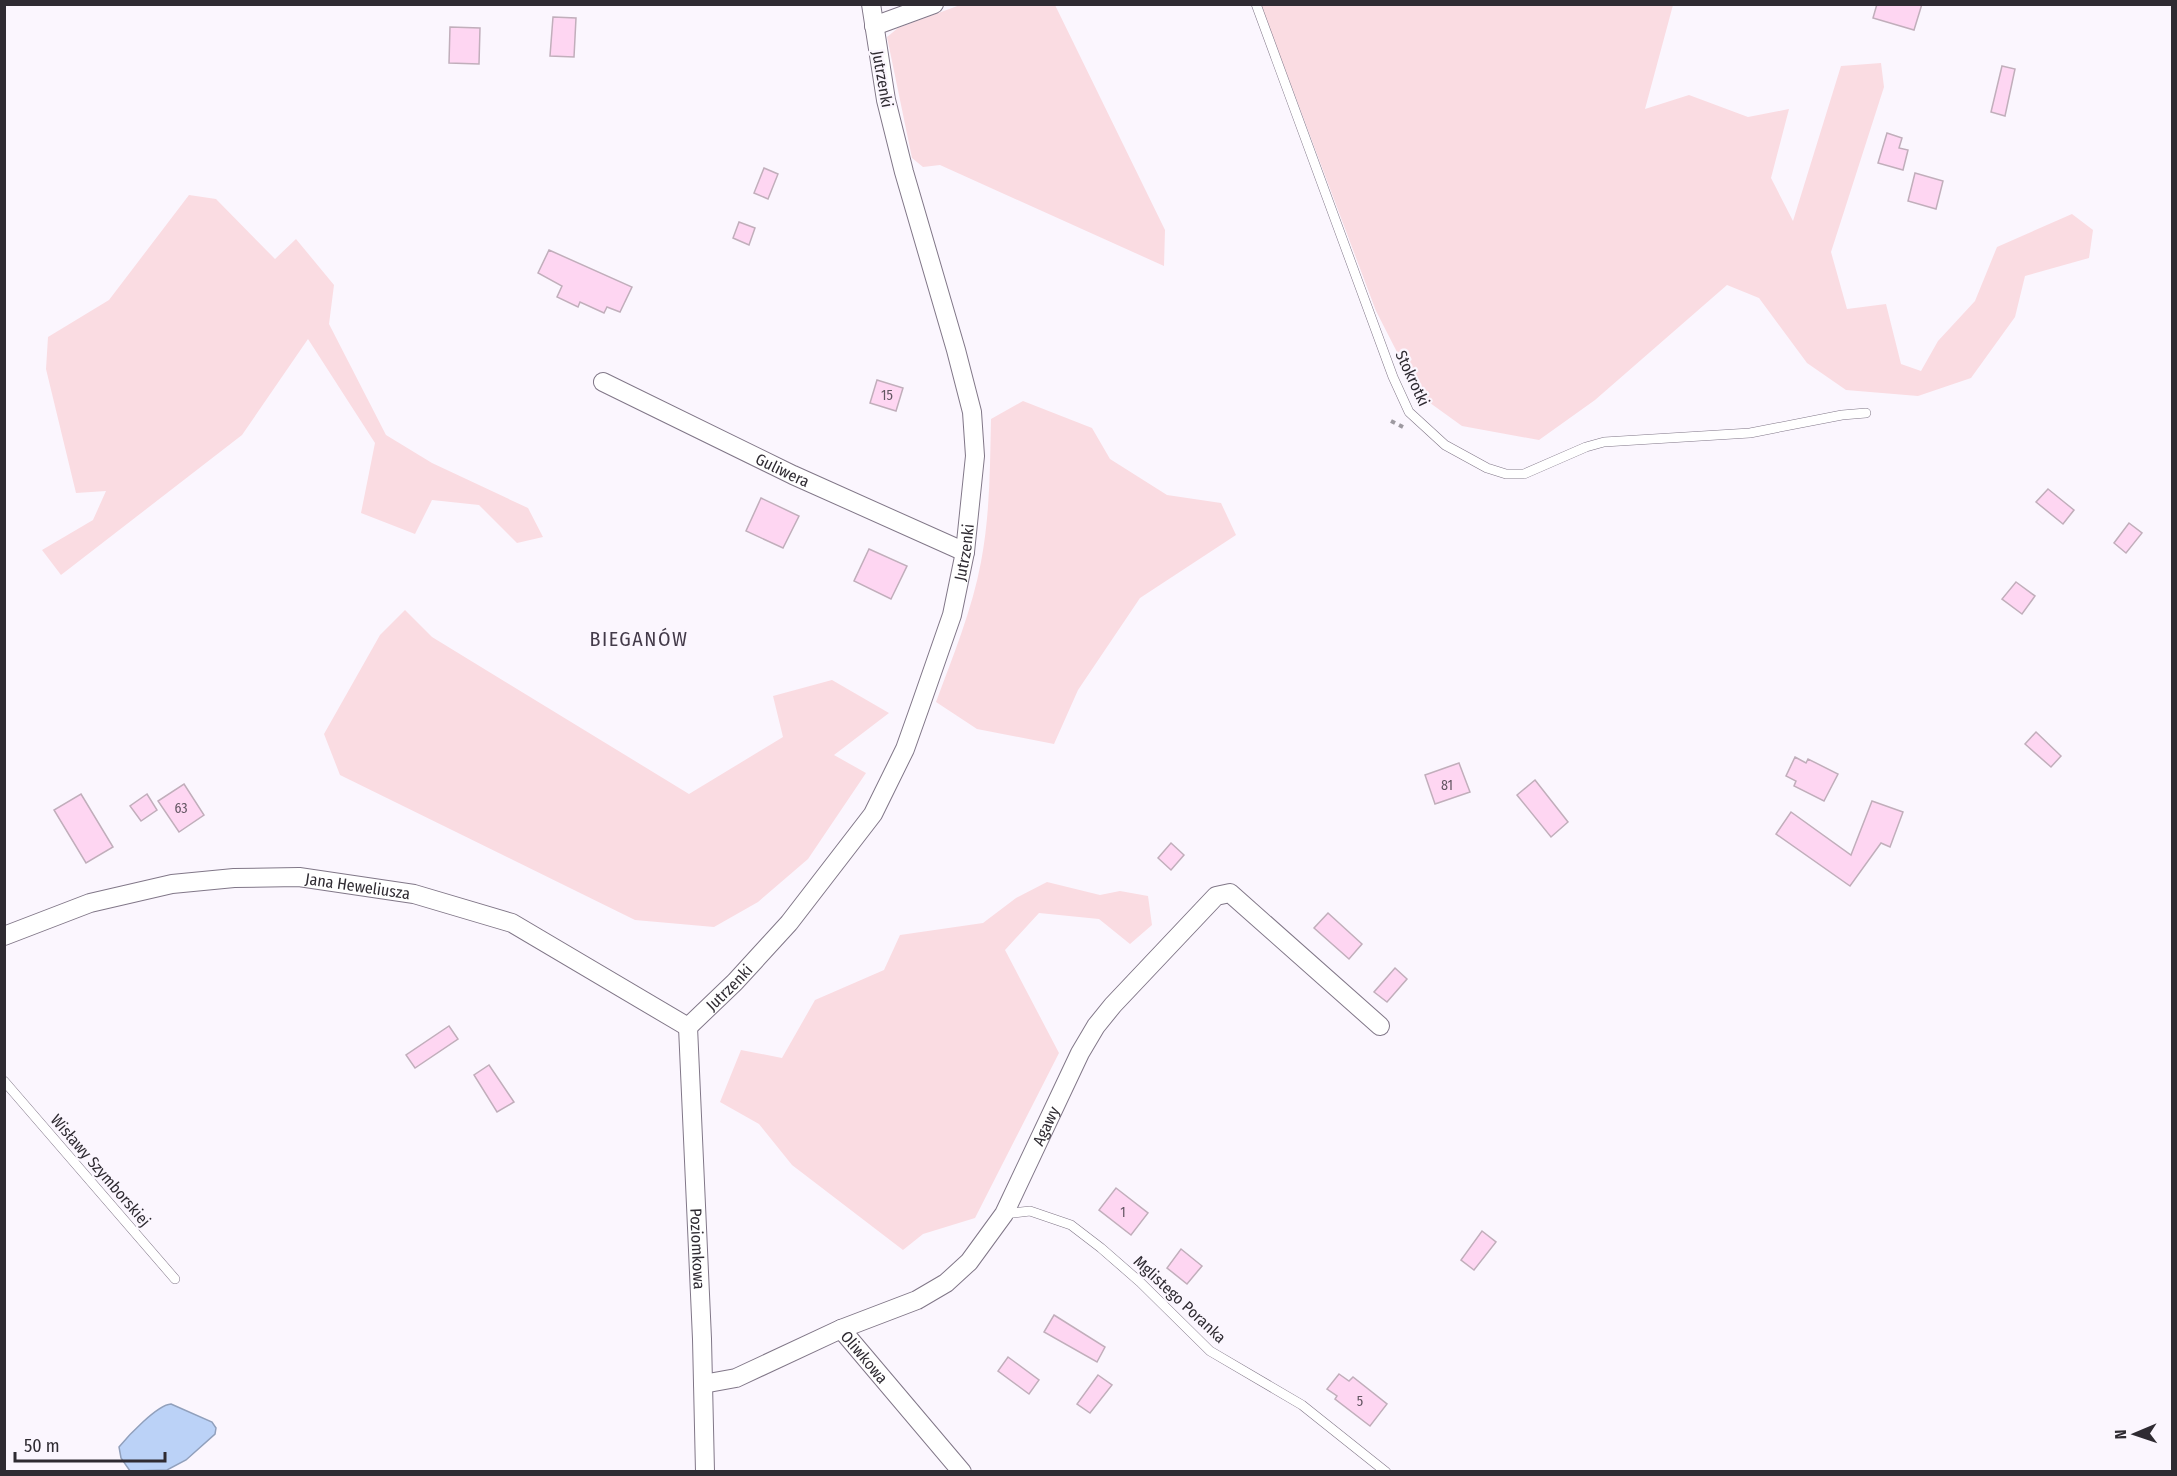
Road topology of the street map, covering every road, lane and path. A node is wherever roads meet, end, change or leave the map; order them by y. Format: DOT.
graph roads {
  1 [pos="871,4"];
  2 [pos="934,4"];
  3 [pos="1256,4"];
  4 [pos="874,26"];
  5 [pos="603,382"];
  6 [pos="1866,412"];
  7 [pos="965,552"];
  8 [pos="4,936"];
  9 [pos="1380,1026"];
  10 [pos="688,1027"];
  11 [pos="4,1081"];
  12 [pos="1004,1214"];
  13 [pos="176,1279"];
  14 [pos="841,1329"];
  15 [pos="703,1384"];
  16 [pos="705,1472"];
  17 [pos="962,1472"];
  18 [pos="1386,1472"];
  1 -- 4 [label="street, Jutrzenki"];
  2 -- 4 [label="street"];
  3 -- 6 [label="lane, Stokrotki"];
  4 -- 7 [label="street, Jutrzenki"];
  5 -- 7 [label="street, Guliwera"];
  7 -- 10 [label="street, Jutrzenki"];
  8 -- 10 [label="street, Jana Heweliusza"];
  9 -- 12 [label="street, Agawy"];
  10 -- 15 [label="street, Poziomkowa"];
  11 -- 13 [label="lane, Wisławy Szymborskiej"];
  12 -- 14 [label="street, Agawy"];
  12 -- 18 [label="lane, Mglistego Poranka"];
  14 -- 15 [label="street, Oliwkowa"];
  14 -- 17 [label="street, Oliwkowa"];
  15 -- 16 [label="street, Poziomkowa"];
}
